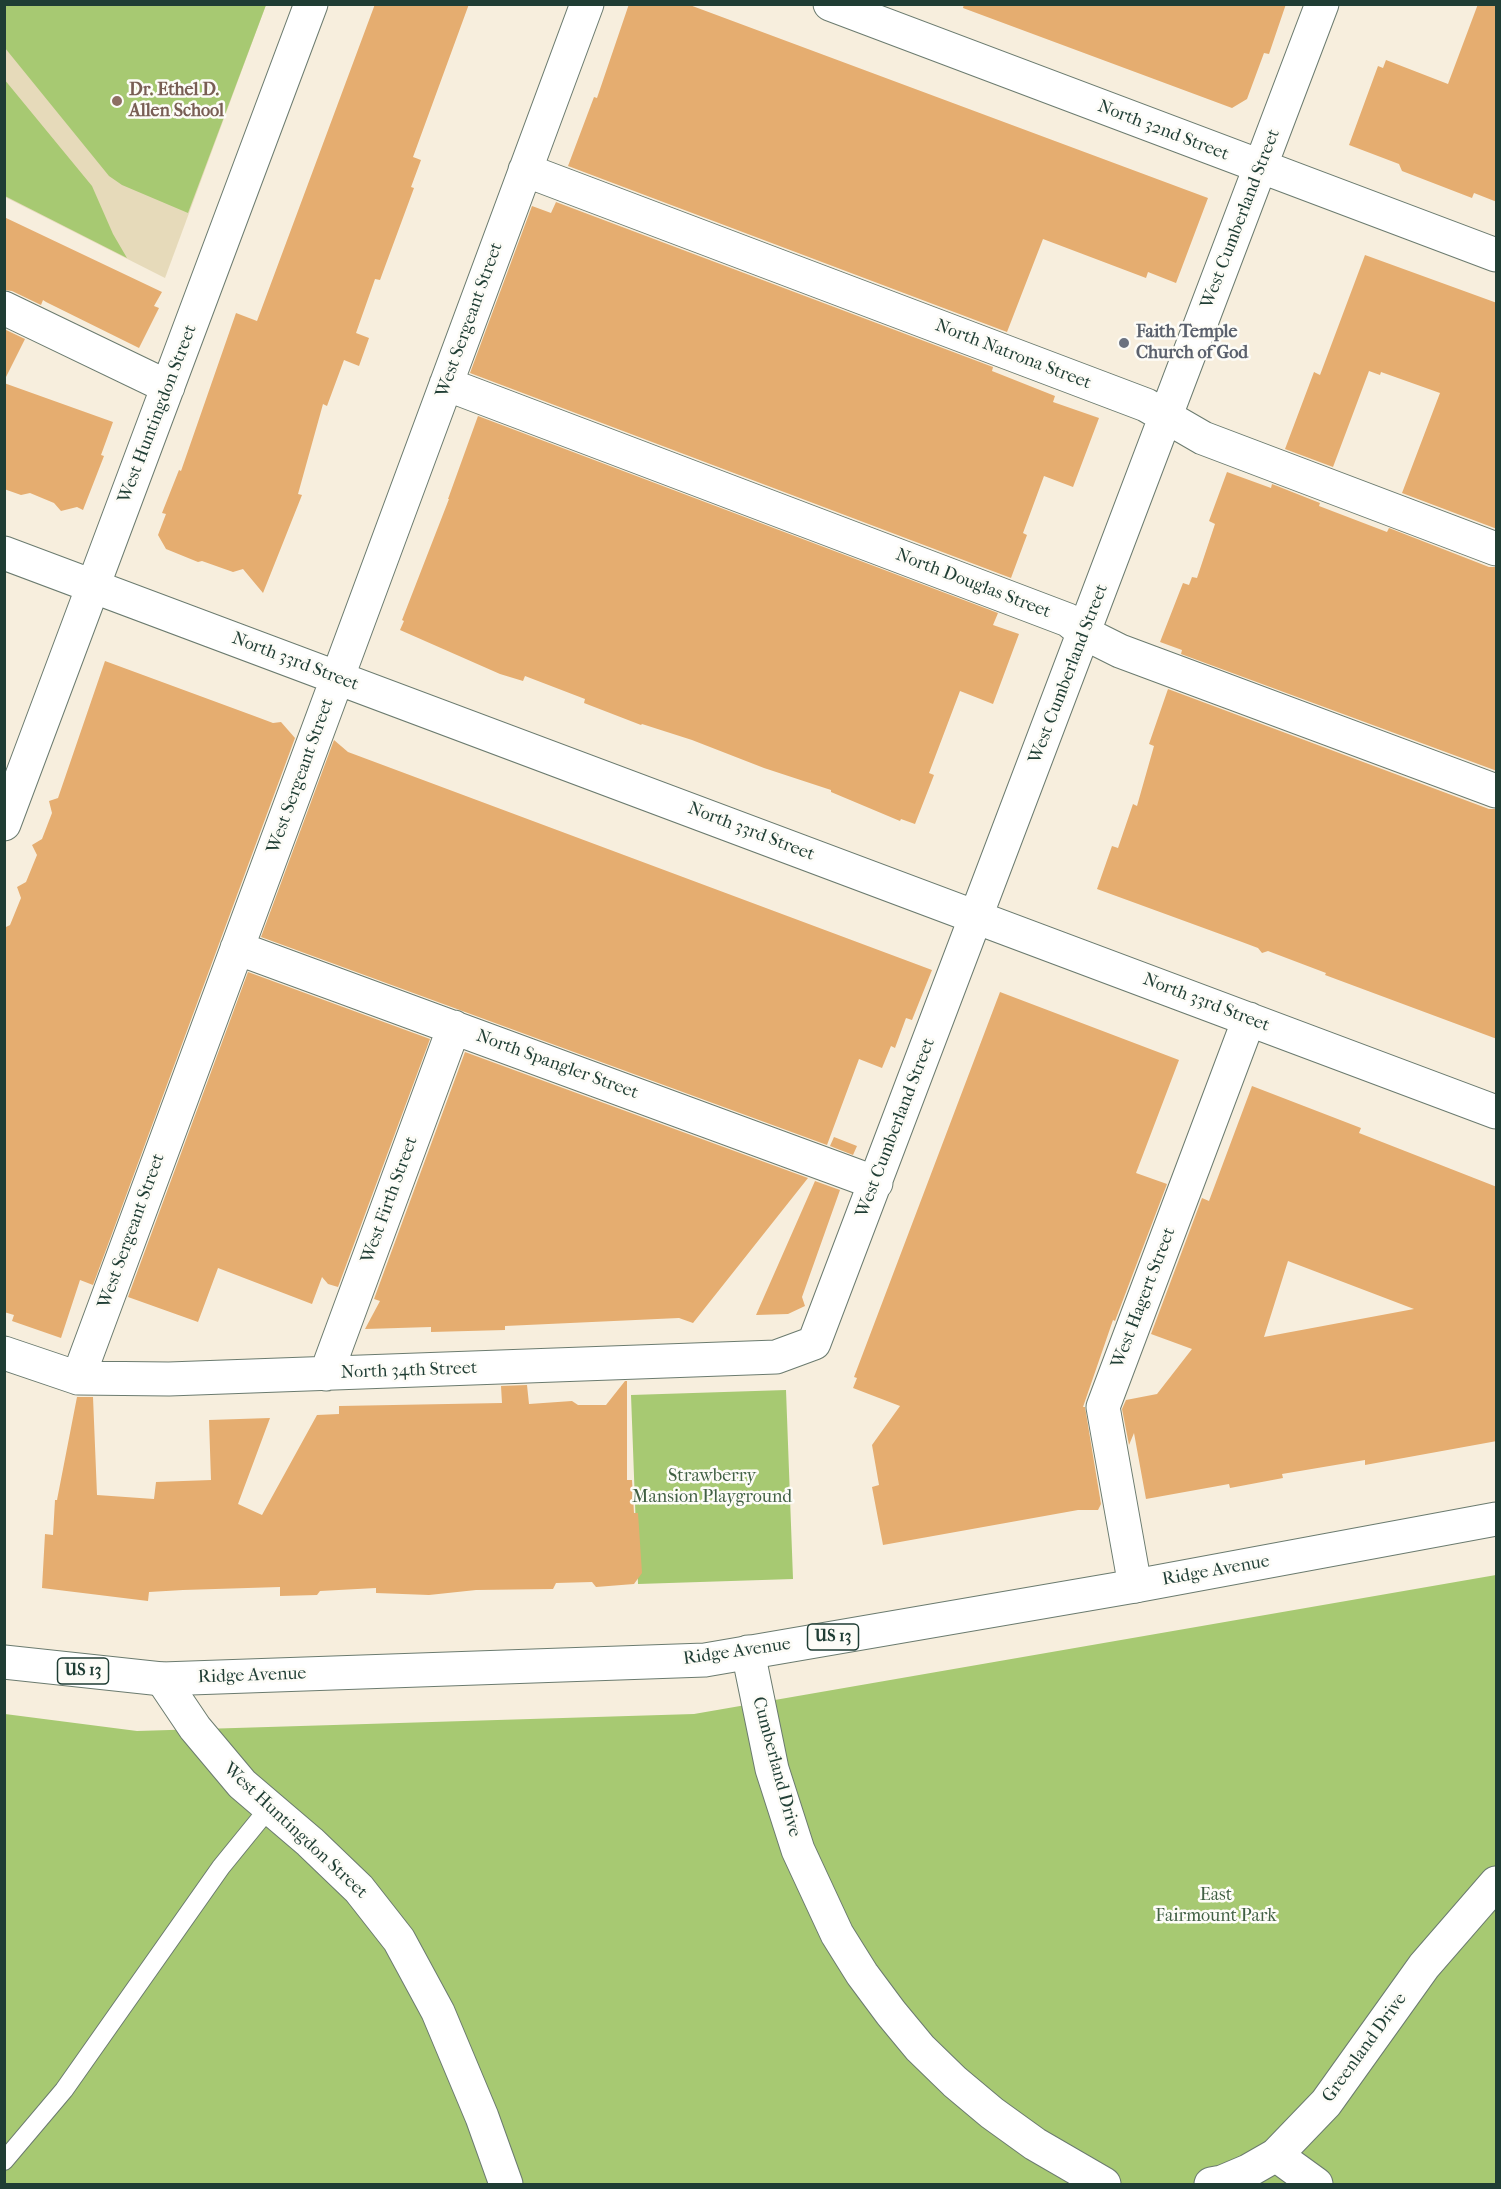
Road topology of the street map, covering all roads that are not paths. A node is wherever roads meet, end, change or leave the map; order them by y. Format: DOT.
graph roads {
  1 [pos="311,4"];
  2 [pos="587,4"];
  3 [pos="830,4"];
  4 [pos="1322,4"];
  5 [pos="1260,168"];
  6 [pos="525,170"];
  7 [pos="1497,255"];
  8 [pos="4,308"];
  9 [pos="446,384"];
  10 [pos="168,387"];
  11 [pos="1166,417"];
  12 [pos="1497,549"];
  13 [pos="4,553"];
  14 [pos="93,586"];
  15 [pos="1084,633"];
  16 [pos="337,677"];
  17 [pos="1497,791"];
  18 [pos="4,824"];
  19 [pos="976,917"];
  20 [pos="237,948"];
  21 [pos="1250,1019"];
  22 [pos="454,1027"];
  23 [pos="1497,1112"];
  24 [pos="876,1183"];
  25 [pos="814,1343"];
  26 [pos="4,1353"];
  27 [pos="326,1374"];
  28 [pos="78,1378"];
  29 [pos="1497,1519"];
  30 [pos="1135,1586"];
  31 [pos="748,1652"];
  32 [pos="4,1662"];
  33 [pos="162,1679"];
  34 [pos="269,1808"];
  35 [pos="1497,1883"];
  36 [pos="4,2161"];
  37 [pos="1280,2170"];
  38 [pos="506,2184"];
  39 [pos="1104,2184"];
  40 [pos="1211,2184"];
  41 [pos="1316,2184"];
  1 -- 10 [label="street, West Huntingdon Street"];
  2 -- 6 [label="street, West Sergeant Street"];
  3 -- 5 [label="street, North 32nd Street"];
  4 -- 5 [label="street, West Cumberland Street"];
  5 -- 7 [label="street, North 32nd Street"];
  5 -- 11 [label="street, West Cumberland Street"];
  6 -- 9 [label="street, West Sergeant Street"];
  6 -- 11 [label="street, North Natrona Street"];
  8 -- 10 [label="street"];
  9 -- 15 [label="street, North Douglas Street"];
  9 -- 16 [label="street, West Sergeant Street"];
  10 -- 14 [label="street, West Huntingdon Street"];
  11 -- 12 [label="street, North Natrona Street"];
  11 -- 15 [label="street, West Cumberland Street"];
  13 -- 14 [label="street, North 33rd Street"];
  14 -- 16 [label="street, North 33rd Street"];
  14 -- 18 [label="street, West Huntingdon Street"];
  15 -- 17 [label="street, North Douglas Street"];
  15 -- 19 [label="street, West Cumberland Street"];
  16 -- 19 [label="street, North 33rd Street"];
  16 -- 20 [label="street, West Sergeant Street"];
  19 -- 21 [label="street, North 33rd Street"];
  19 -- 24 [label="street, West Cumberland Street"];
  20 -- 22 [label="street, North Spangler Street"];
  20 -- 28 [label="street, West Sergeant Street"];
  21 -- 23 [label="street, North 33rd Street"];
  21 -- 30 [label="street, West Hagert Street"];
  22 -- 24 [label="street, North Spangler Street"];
  22 -- 27 [label="street, West Firth Street"];
  24 -- 25 [label="street, West Cumberland Street"];
  25 -- 27 [label="street, North 34th Street"];
  26 -- 28 [label="street, North 34th Street"];
  27 -- 28 [label="street, North 34th Street"];
  29 -- 30 [label="street, Ridge Avenue / US 13"];
  30 -- 31 [label="street, Ridge Avenue / US 13"];
  31 -- 33 [label="street, Ridge Avenue / US 13"];
  31 -- 39 [label="street, Cumberland Drive"];
  32 -- 33 [label="street, Ridge Avenue / US 13"];
  33 -- 34 [label="street, West Huntingdon Street"];
  34 -- 36 [label="lane"];
  34 -- 38 [label="street, West Huntingdon Street"];
  35 -- 37 [label="street, Greenland Drive"];
  37 -- 40 [label="street, Greenland Drive"];
  37 -- 41 [label="street"];
}
